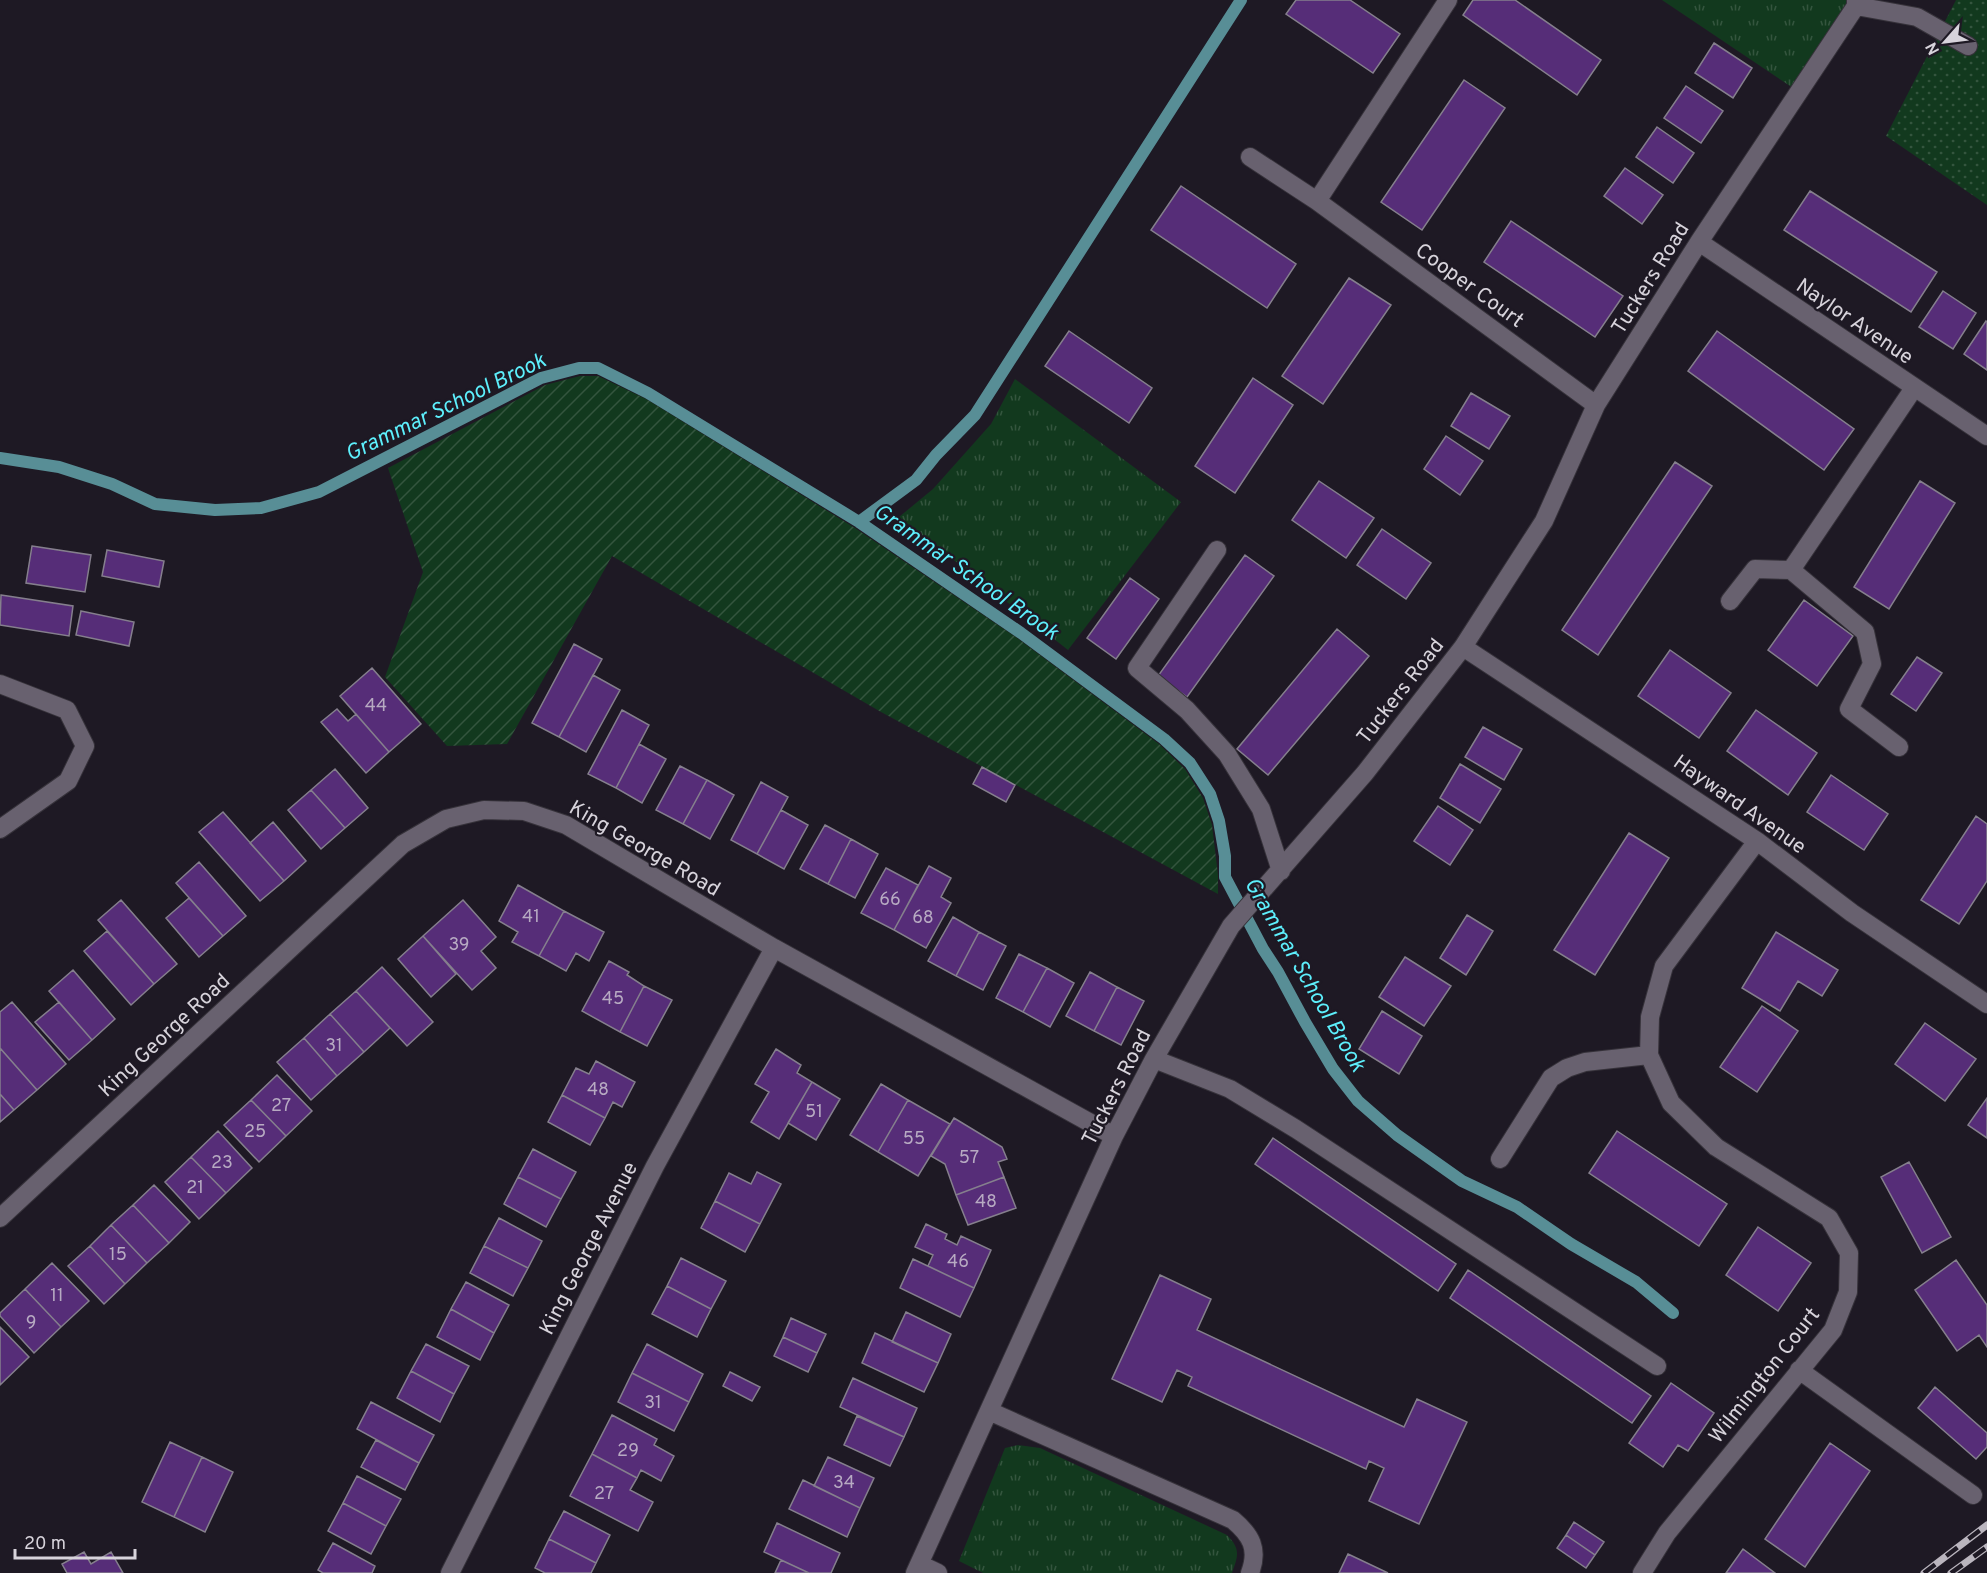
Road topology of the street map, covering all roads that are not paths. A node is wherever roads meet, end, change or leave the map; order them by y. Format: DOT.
graph roads {
  1 [pos="1448,0"];
  2 [pos="1856,3"];
  3 [pos="1968,46"];
  4 [pos="1250,157"];
  5 [pos="1317,201"];
  6 [pos="1699,242"];
  7 [pos="1914,388"];
  8 [pos="1596,405"];
  9 [pos="1987,436"];
  10 [pos="1217,550"];
  11 [pos="1791,570"];
  12 [pos="1730,601"];
  13 [pos="1463,647"];
  14 [pos="0,684"];
  15 [pos="1899,747"];
  16 [pos="0,829"];
  17 [pos="1757,841"];
  18 [pos="1281,871"];
  19 [pos="774,948"];
  20 [pos="1987,1004"];
  21 [pos="1649,1055"];
  22 [pos="1154,1059"];
  23 [pos="1114,1136"];
  24 [pos="1500,1159"];
  25 [pos="0,1218"];
  26 [pos="1657,1366"];
  27 [pos="1799,1370"];
  28 [pos="989,1411"];
  29 [pos="1973,1495"];
  30 [pos="917,1569"];
  31 [pos="450,1573"];
  32 [pos="938,1573"];
  33 [pos="1250,1573"];
  34 [pos="1641,1573"];
  1 -- 5 [label="street"];
  2 -- 3 [label="street"];
  2 -- 6 [label="street, Tuckers Road"];
  4 -- 5 [label="street, Cooper Court"];
  5 -- 8 [label="street, Cooper Court"];
  6 -- 7 [label="street, Naylor Avenue"];
  6 -- 8 [label="street, Tuckers Road"];
  7 -- 9 [label="street, Naylor Avenue"];
  7 -- 11 [label="street"];
  8 -- 13 [label="street, Tuckers Road"];
  10 -- 18 [label="street"];
  11 -- 12 [label="street"];
  11 -- 15 [label="street"];
  13 -- 17 [label="street, Hayward Avenue"];
  13 -- 18 [label="street, Tuckers Road"];
  14 -- 16 [label="street"];
  17 -- 20 [label="street, Hayward Avenue"];
  17 -- 21 [label="street, Wilmington Court"];
  18 -- 22 [label="street, Tuckers Road"];
  19 -- 23 [label="street, King George Road"];
  19 -- 25 [label="street, King George Road"];
  19 -- 31 [label="street, King George Avenue"];
  21 -- 24 [label="street"];
  21 -- 27 [label="street, Wilmington Court"];
  22 -- 23 [label="street, Tuckers Road"];
  22 -- 26 [label="street"];
  23 -- 28 [label="street, Tuckers Road"];
  27 -- 29 [label="street"];
  27 -- 34 [label="street, Wilmington Court"];
  28 -- 30 [label="street, Tuckers Road"];
  28 -- 33 [label="street"];
  30 -- 32 [label="street, Tuckers Road"];
}
